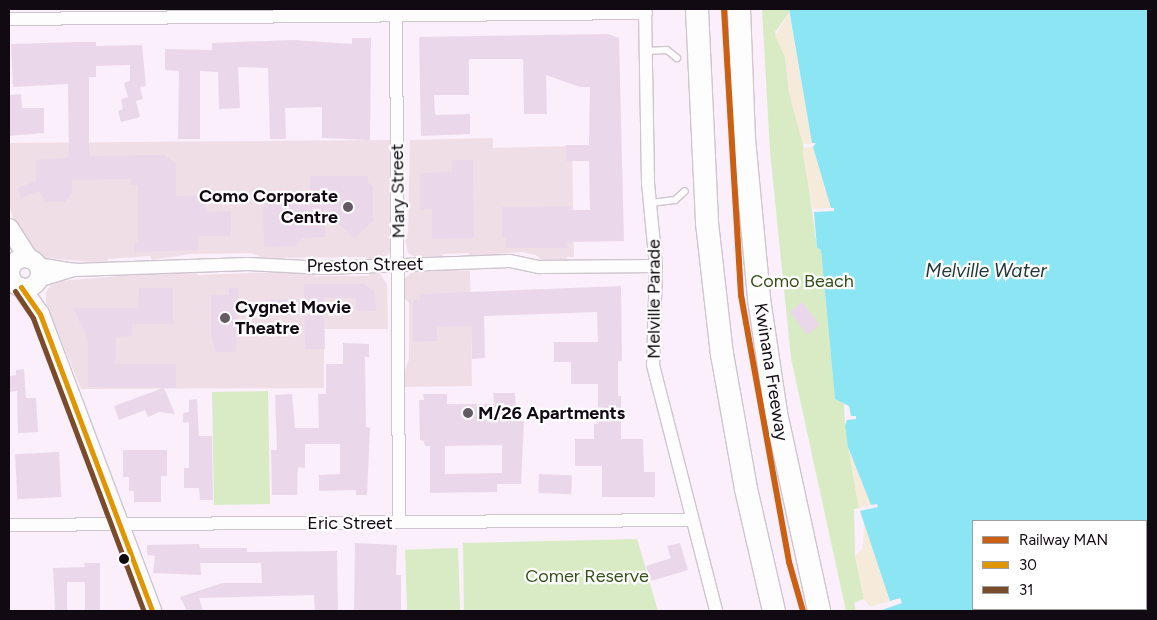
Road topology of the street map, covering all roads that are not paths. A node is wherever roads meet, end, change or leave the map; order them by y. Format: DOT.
graph roads {
  1 [pos="697,9"];
  2 [pos="739,9"];
  3 [pos="646,11"];
  4 [pos="396,13"];
  5 [pos="9,19"];
  6 [pos="647,51"];
  7 [pos="676,58"];
  8 [pos="684,191"];
  9 [pos="651,203"];
  10 [pos="9,228"];
  11 [pos="9,240"];
  12 [pos="398,266"];
  13 [pos="656,266"];
  14 [pos="22,272"];
  15 [pos="692,520"];
  16 [pos="399,522"];
  17 [pos="118,523"];
  18 [pos="9,525"];
  19 [pos="152,611"];
  20 [pos="716,611"];
  21 [pos="774,611"];
  22 [pos="819,611"];
  1 -- 21 [label="highway"];
  2 -- 22 [label="highway, Kwinana Freeway"];
  3 -- 4 [label="street"];
  3 -- 6 [label="street, Melville Parade"];
  4 -- 5 [label="street"];
  4 -- 12 [label="street, Mary Street"];
  6 -- 7 [label="lane"];
  6 -- 9 [label="street, Melville Parade"];
  8 -- 9 [label="lane"];
  9 -- 13 [label="street, Melville Parade"];
  10 -- 14 [label="main road"];
  11 -- 14 [label="main road"];
  12 -- 13 [label="street, Preston Street"];
  12 -- 14 [label="street, Preston Street"];
  12 -- 16 [label="street, Mary Street"];
  13 -- 15 [label="street, Melville Parade"];
  14 -- 17 [label="main road"];
  15 -- 16 [label="street, Eric Street"];
  15 -- 20 [label="street, Melville Parade"];
  16 -- 17 [label="street, Eric Street"];
  17 -- 18 [label="street, Eric Street"];
  17 -- 19 [label="main road"];
}
